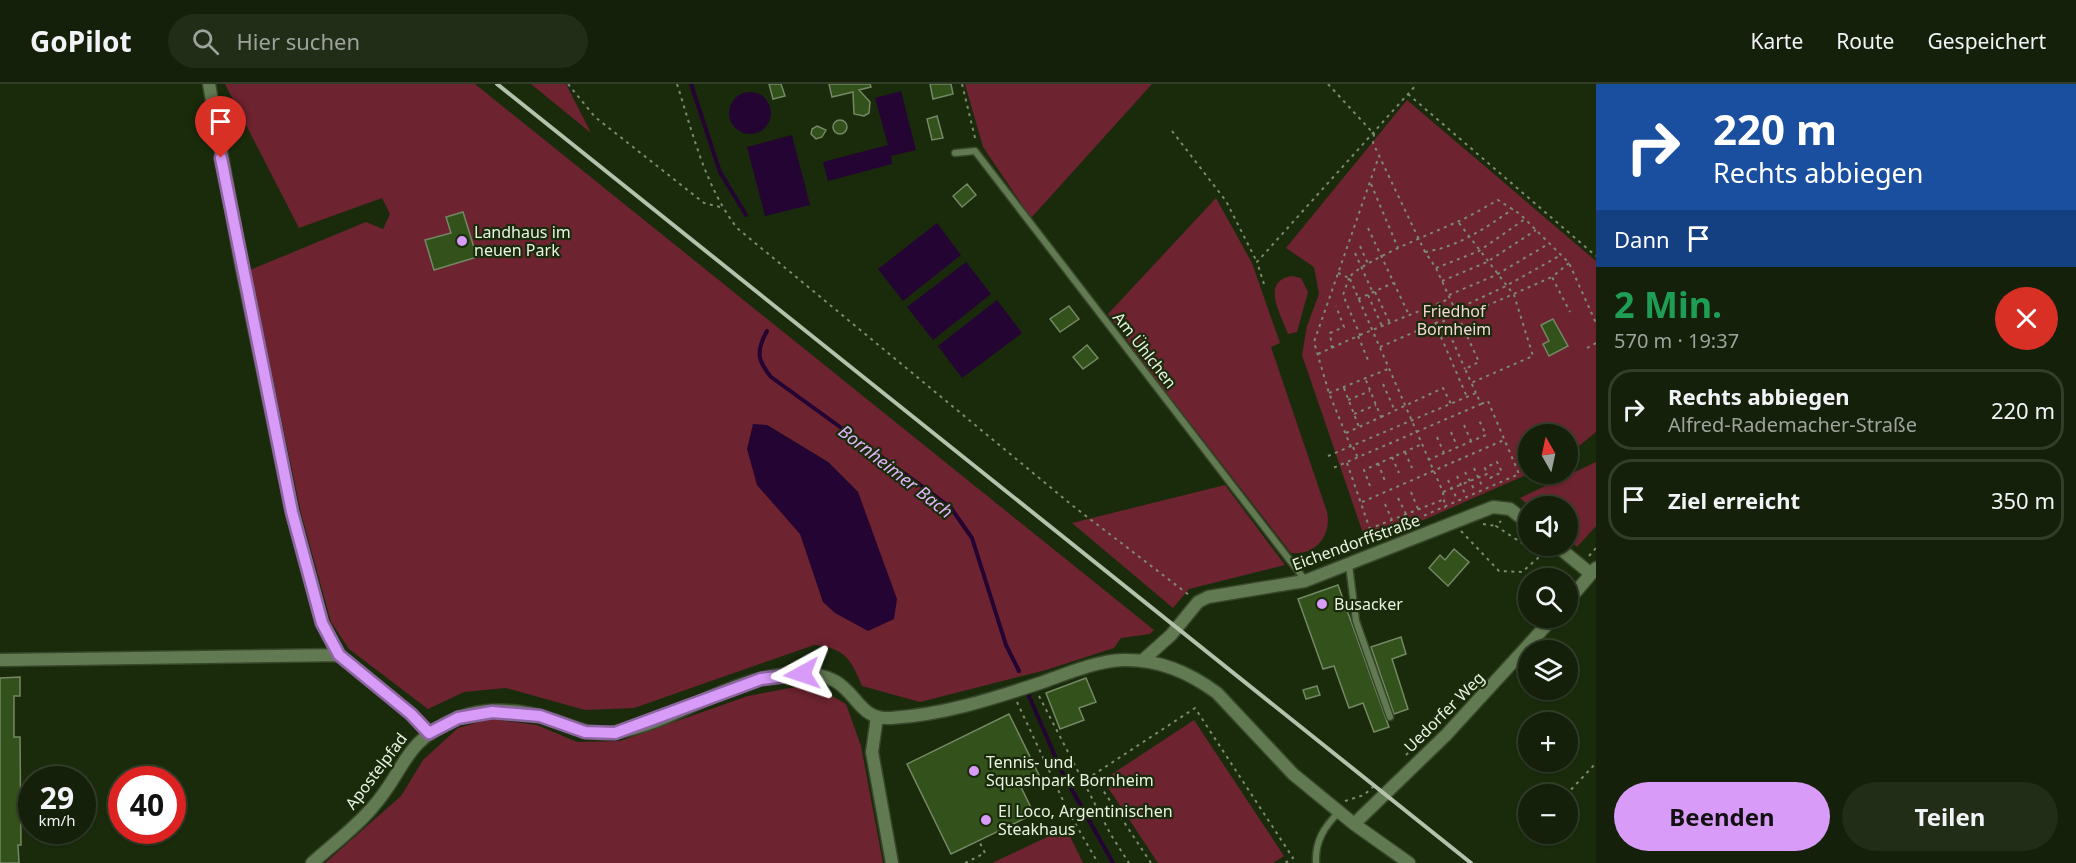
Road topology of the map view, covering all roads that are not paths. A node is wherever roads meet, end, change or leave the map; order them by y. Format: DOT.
graph roads {
  1 [pos="209,84"];
  2 [pos="955,153"];
  3 [pos="1518,515"];
  4 [pos="1571,556"];
  5 [pos="1349,565"];
  6 [pos="1593,571"];
  7 [pos="1305,581"];
  8 [pos="1578,590"];
  9 [pos="1544,628"];
  10 [pos="339,655"];
  11 [pos="0,660"];
  12 [pos="1142,661"];
  13 [pos="878,717"];
  14 [pos="1390,717"];
  15 [pos="429,733"];
  16 [pos="1336,809"];
  17 [pos="1354,824"];
  18 [pos="312,863"];
  19 [pos="892,863"];
  20 [pos="1316,863"];
  21 [pos="1409,863"];
  1 -- 10 [label="street"];
  2 -- 7 [label="lane, Am Ühlchen"];
  3 -- 5 [label="street, Eichendorffstraße"];
  4 -- 6 [label="street"];
  5 -- 7 [label="street, Eichendorffstraße"];
  5 -- 14 [label="lane"];
  6 -- 8 [label="street"];
  7 -- 12 [label="street, Eichendorffstraße"];
  9 -- 17 [label="street, Uedorfer Weg"];
  10 -- 11 [label="street"];
  10 -- 15 [label="street"];
  12 -- 13 [label="street"];
  12 -- 16 [label="street"];
  13 -- 15 [label="street, Apostelpfad"];
  13 -- 19 [label="street"];
  15 -- 18 [label="street, Apostelpfad"];
  16 -- 17 [label="street"];
  16 -- 20 [label="lane"];
  17 -- 21 [label="street"];
}
